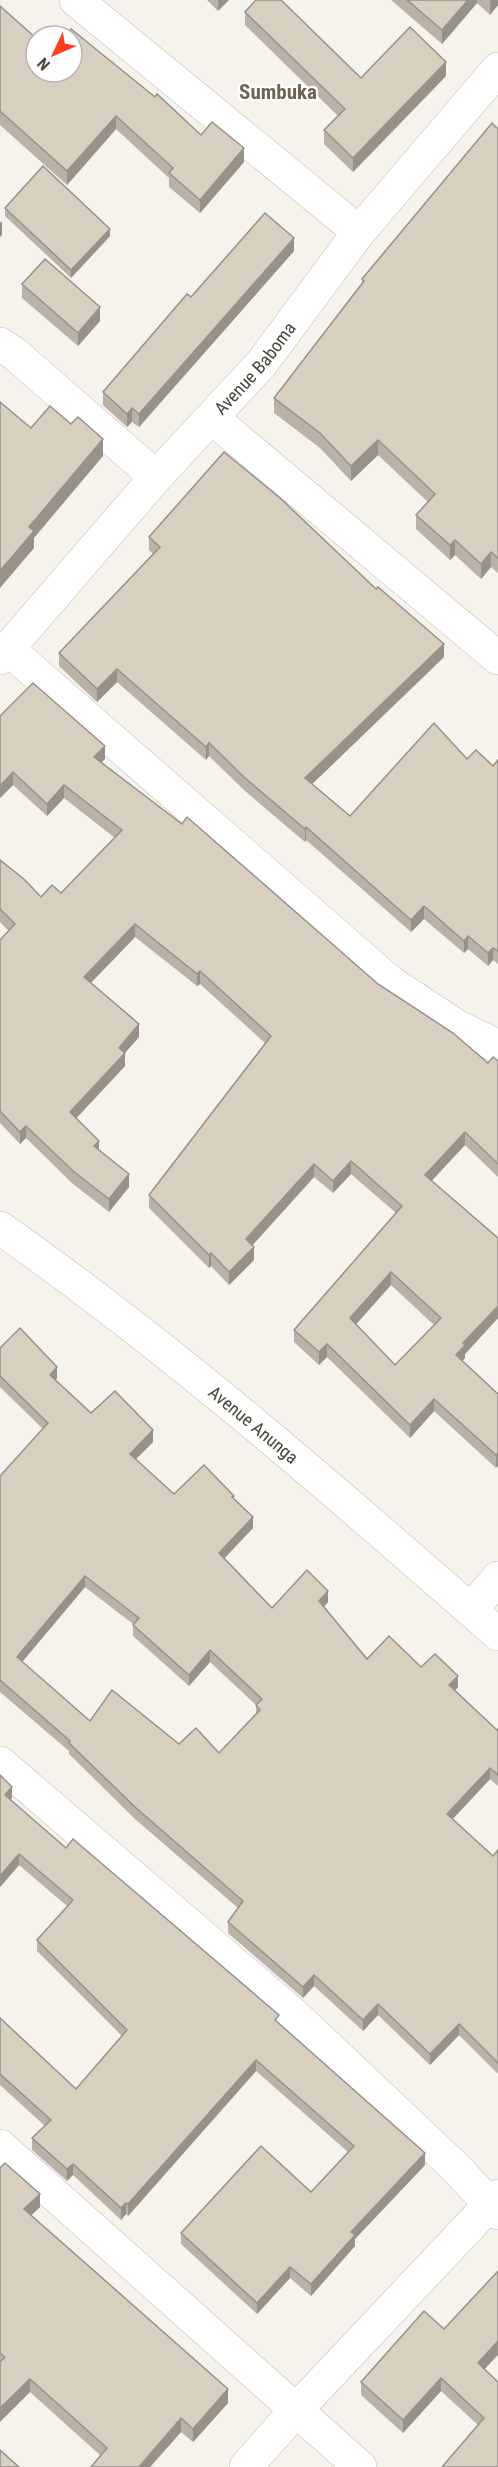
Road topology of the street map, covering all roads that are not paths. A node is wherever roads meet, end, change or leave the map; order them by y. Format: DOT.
graph roads {
  1 [pos="76,0"];
  2 [pos="491,90"];
  3 [pos="359,232"];
  4 [pos="0,344"];
  5 [pos="212,418"];
  6 [pos="156,477"];
  7 [pos="4,653"];
  8 [pos="498,658"];
  9 [pos="498,1046"];
  10 [pos="0,1228"];
  11 [pos="498,1578"];
  12 [pos="471,1610"];
  13 [pos="498,1634"];
  14 [pos="0,1763"];
  15 [pos="0,2146"];
  16 [pos="495,2205"];
  17 [pos="296,2410"];
  18 [pos="246,2467"];
  19 [pos="360,2467"];
  1 -- 3 [label="street"];
  2 -- 3 [label="street, Avenue Baboma"];
  3 -- 5 [label="street, Avenue Baboma"];
  4 -- 6 [label="street"];
  5 -- 6 [label="street, Avenue Baboma"];
  5 -- 8 [label="street"];
  6 -- 7 [label="street, Avenue Baboma"];
  7 -- 9 [label="street"];
  10 -- 12 [label="street, Avenue Anunga"];
  11 -- 12 [label="street"];
  12 -- 13 [label="street, Avenue Anunga"];
  14 -- 16 [label="street"];
  15 -- 17 [label="street"];
  16 -- 17 [label="street"];
  17 -- 18 [label="street"];
  17 -- 19 [label="street"];
}
